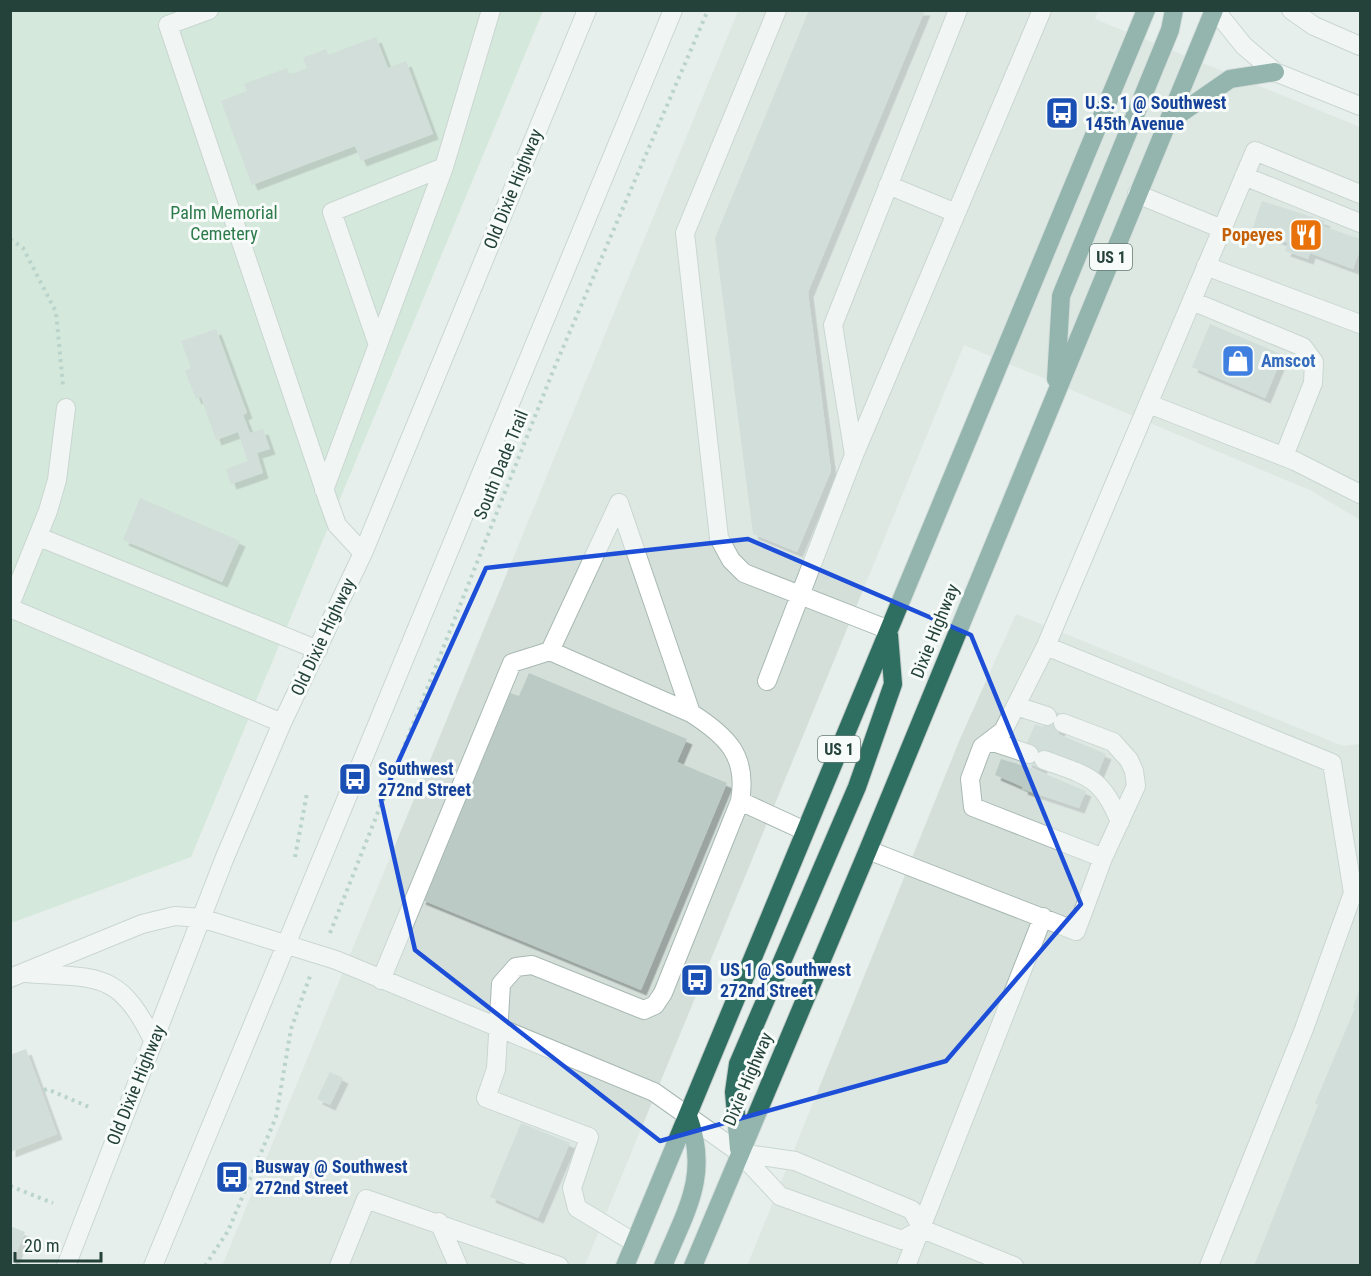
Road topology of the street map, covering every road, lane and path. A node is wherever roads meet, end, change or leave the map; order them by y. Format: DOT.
graph roads {
  1 [pos="209,10"];
  2 [pos="491,10"];
  3 [pos="587,10"];
  4 [pos="673,10"];
  5 [pos="708,10"];
  6 [pos="777,10"];
  7 [pos="958,10"];
  8 [pos="1042,10"];
  9 [pos="1146,10"];
  10 [pos="1174,10"];
  11 [pos="1214,10"];
  12 [pos="1292,10"];
  13 [pos="1360,46"];
  14 [pos="1275,72"];
  15 [pos="1360,106"];
  16 [pos="1168,122"];
  17 [pos="444,167"];
  18 [pos="1244,176"];
  19 [pos="888,185"];
  20 [pos="1137,194"];
  21 [pos="1360,194"];
  22 [pos="956,213"];
  23 [pos="1360,223"];
  24 [pos="1222,229"];
  25 [pos="10,239"];
  26 [pos="1206,266"];
  27 [pos="1192,301"];
  28 [pos="1360,324"];
  29 [pos="378,345"];
  30 [pos="1055,393"];
  31 [pos="1149,404"];
  32 [pos="66,408"];
  33 [pos="854,455"];
  34 [pos="1284,456"];
  35 [pos="324,490"];
  36 [pos="1360,494"];
  37 [pos="39,537"];
  38 [pos="363,553"];
  39 [pos="802,595"];
  40 [pos="10,607"];
  41 [pos="889,630"];
  42 [pos="1046,646"];
  43 [pos="318,650"];
  44 [pos="550,651"];
  45 [pos="767,681"];
  46 [pos="1016,706"];
  47 [pos="691,713"];
  48 [pos="282,723"];
  49 [pos="990,741"];
  50 [pos="307,793"];
  51 [pos="740,801"];
  52 [pos="1120,822"];
  53 [pos="805,831"];
  54 [pos="868,850"];
  55 [pos="1102,858"];
  56 [pos="291,868"];
  57 [pos="1043,917"];
  58 [pos="201,918"];
  59 [pos="330,933"];
  60 [pos="285,944"];
  61 [pos="17,975"];
  62 [pos="311,975"];
  63 [pos="381,980"];
  64 [pos="500,1029"];
  65 [pos="153,1040"];
  66 [pos="44,1090"];
  67 [pos="90,1107"];
  68 [pos="688,1116"];
  69 [pos="740,1153"];
  70 [pos="10,1186"];
  71 [pos="52,1203"];
  72 [pos="439,1222"];
  73 [pos="922,1229"];
  74 [pos="634,1243"];
  75 [pos="66,1266"];
  76 [pos="153,1266"];
  77 [pos="205,1266"];
  78 [pos="339,1266"];
  79 [pos="458,1266"];
  80 [pos="559,1266"];
  81 [pos="625,1266"];
  82 [pos="663,1266"];
  83 [pos="693,1266"];
  84 [pos="906,1266"];
  85 [pos="1014,1266"];
  86 [pos="1209,1266"];
  1 -- 35 [label="street"];
  2 -- 17 [label="street"];
  3 -- 38 [label="street, Old Dixie Highway"];
  4 -- 60 [label="street"];
  5 -- 59 [label="path, South Dade Trail"];
  6 -- 39 [label="street"];
  7 -- 19 [label="street"];
  8 -- 22 [label="street"];
  9 -- 41 [label="highway, US 1"];
  10 -- 30 [label="highway"];
  11 -- 14 [label="street"];
  11 -- 16 [label="highway, Dixie Highway / US 1"];
  12 -- 13 [label="street"];
  14 -- 15 [label="street"];
  14 -- 16 [label="highway"];
  16 -- 20 [label="highway, Dixie Highway / US 1"];
  17 -- 29 [label="street"];
  17 -- 29 [label="street"];
  18 -- 21 [label="street"];
  18 -- 23 [label="street"];
  18 -- 24 [label="street"];
  19 -- 22 [label="street"];
  19 -- 33 [label="street"];
  20 -- 24 [label="street"];
  20 -- 30 [label="highway, Dixie Highway / US 1"];
  22 -- 33 [label="street"];
  24 -- 26 [label="street"];
  25 -- 32 [label="path"];
  26 -- 27 [label="street"];
  26 -- 28 [label="street"];
  27 -- 31 [label="street"];
  27 -- 34 [label="street"];
  29 -- 35 [label="street"];
  30 -- 54 [label="highway, Dixie Highway / US 1"];
  31 -- 34 [label="street"];
  31 -- 42 [label="street"];
  32 -- 37 [label="street"];
  33 -- 39 [label="street"];
  34 -- 36 [label="street"];
  35 -- 38 [label="street"];
  37 -- 40 [label="street"];
  37 -- 43 [label="street"];
  38 -- 43 [label="street, Old Dixie Highway"];
  39 -- 41 [label="street"];
  39 -- 45 [label="street"];
  40 -- 48 [label="street"];
  41 -- 53 [label="highway, US 1"];
  41 -- 69 [label="highway"];
  42 -- 46 [label="street"];
  42 -- 86 [label="street"];
  43 -- 48 [label="street, Old Dixie Highway"];
  44 -- 47 [label="street"];
  44 -- 47 [label="street"];
  44 -- 63 [label="street"];
  46 -- 49 [label="street"];
  46 -- 52 [label="street"];
  47 -- 51 [label="street"];
  48 -- 58 [label="street, Old Dixie Highway"];
  49 -- 52 [label="street"];
  49 -- 55 [label="street"];
  50 -- 56 [label="path"];
  51 -- 53 [label="street"];
  51 -- 64 [label="street"];
  52 -- 55 [label="street"];
  53 -- 68 [label="highway, US 1"];
  54 -- 57 [label="street"];
  54 -- 69 [label="highway, Dixie Highway / US 1"];
  55 -- 57 [label="street"];
  57 -- 73 [label="street"];
  58 -- 60 [label="street"];
  58 -- 61 [label="street"];
  58 -- 65 [label="street, Old Dixie Highway"];
  60 -- 63 [label="street"];
  60 -- 76 [label="street"];
  61 -- 65 [label="street"];
  62 -- 77 [label="path"];
  63 -- 64 [label="street"];
  64 -- 68 [label="street"];
  64 -- 74 [label="street"];
  65 -- 75 [label="street, Old Dixie Highway"];
  66 -- 67 [label="path"];
  68 -- 69 [label="street"];
  68 -- 74 [label="highway, US 1"];
  68 -- 82 [label="highway"];
  69 -- 73 [label="street"];
  69 -- 73 [label="street"];
  69 -- 83 [label="highway, Dixie Highway / US 1"];
  70 -- 71 [label="path"];
  72 -- 78 [label="street"];
  72 -- 79 [label="street"];
  72 -- 80 [label="street"];
  73 -- 84 [label="street"];
  73 -- 85 [label="street"];
  74 -- 81 [label="highway, US 1"];
}
